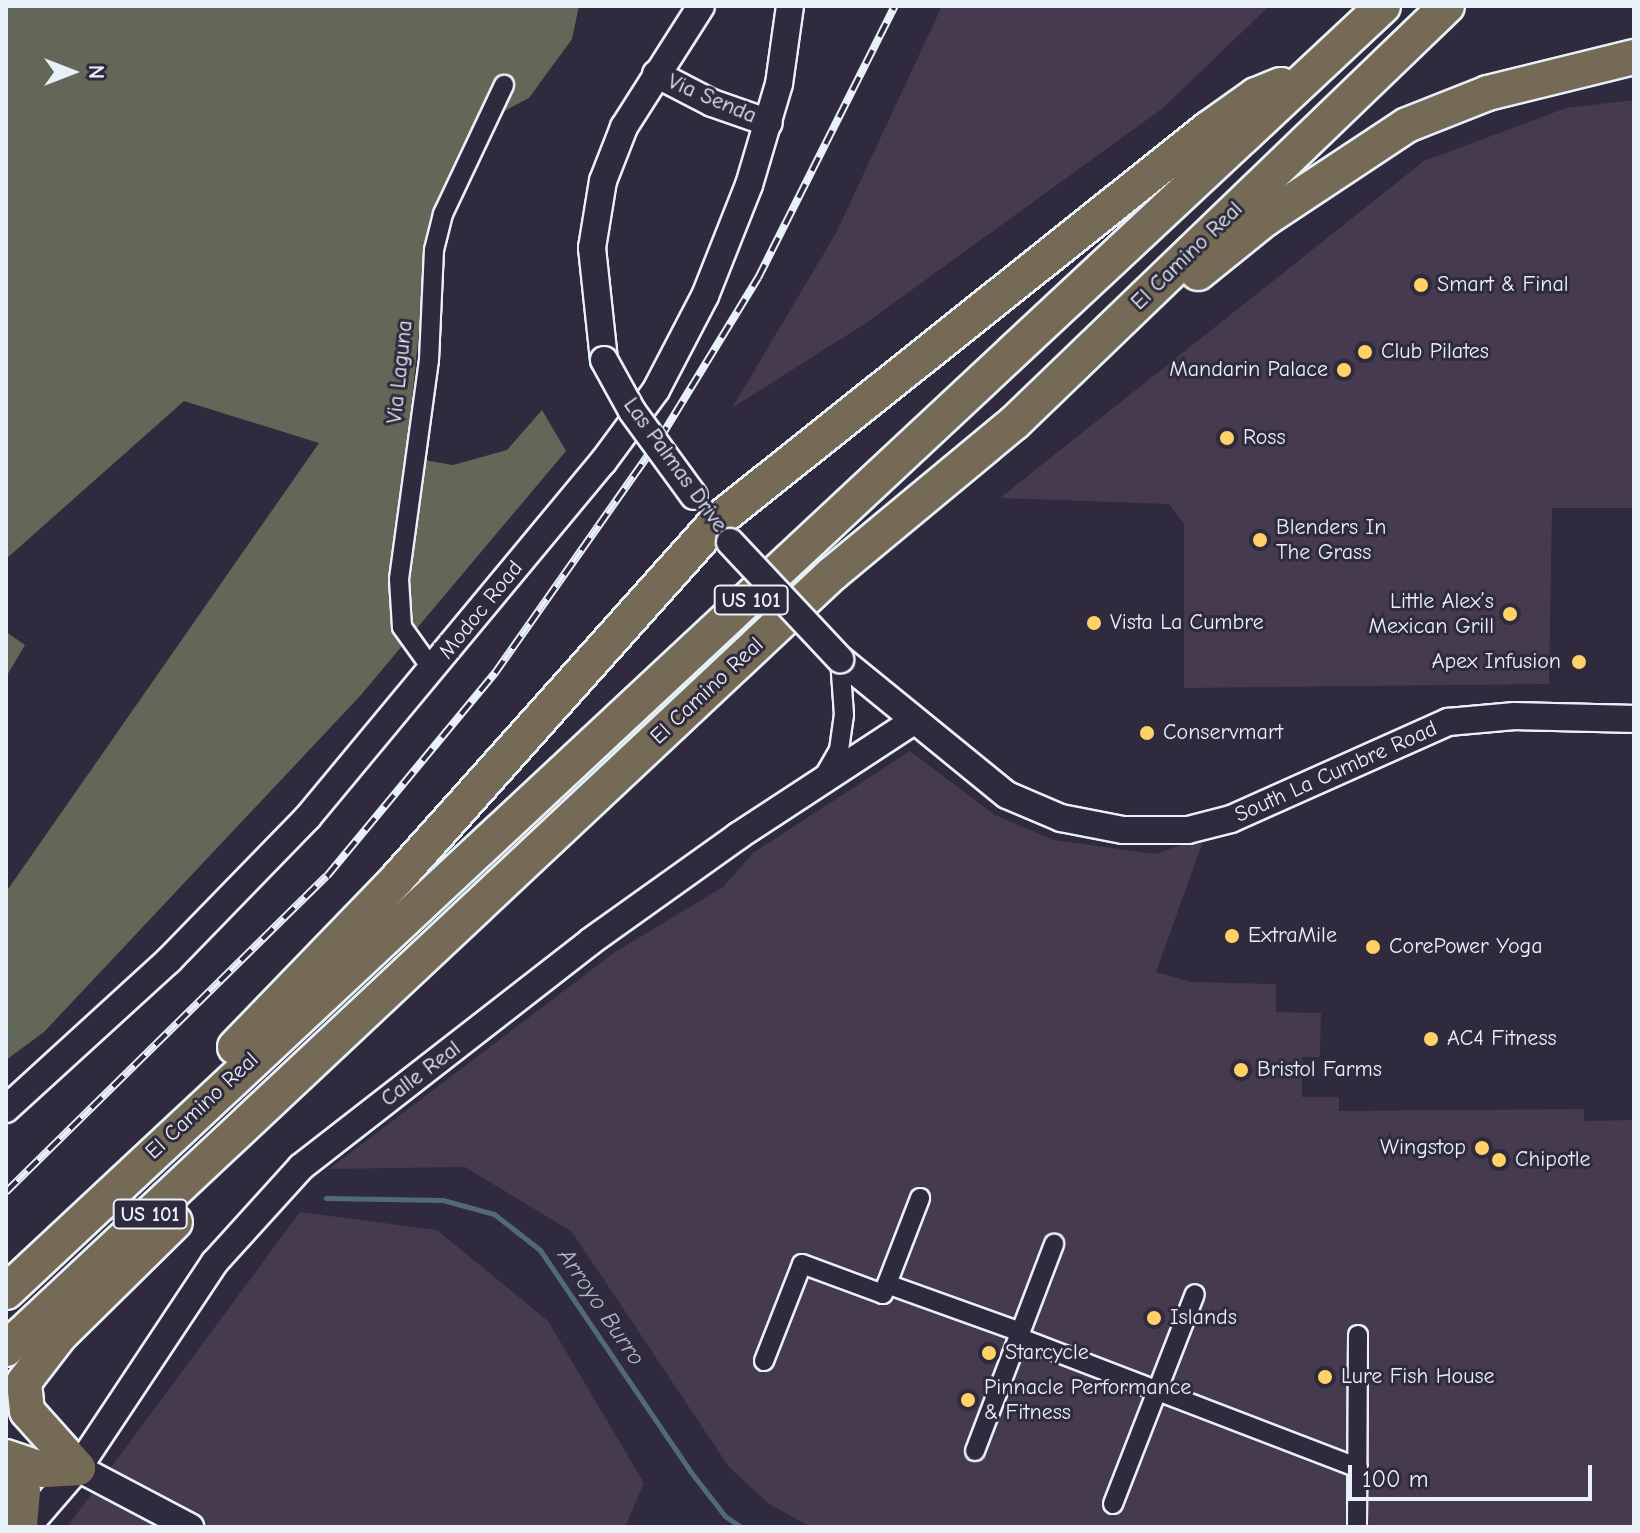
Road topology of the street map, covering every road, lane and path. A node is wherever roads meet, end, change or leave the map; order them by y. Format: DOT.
graph roads {
  1 [pos="701,6"];
  2 [pos="790,6"];
  3 [pos="1383,6"];
  4 [pos="1447,6"];
  5 [pos="1634,57"];
  6 [pos="656,74"];
  7 [pos="1307,75"];
  8 [pos="504,85"];
  9 [pos="769,123"];
  10 [pos="1014,423"];
  11 [pos="724,532"];
  12 [pos="782,600"];
  13 [pos="840,659"];
  14 [pos="432,669"];
  15 [pos="1634,719"];
  16 [pos="912,722"];
  17 [pos="822,781"];
  18 [pos="293,1079"];
  19 [pos="6,1109"];
  20 [pos="189,1119"];
  21 [pos="920,1198"];
  22 [pos="1054,1244"];
  23 [pos="887,1284"];
  24 [pos="6,1292"];
  25 [pos="1195,1294"];
  26 [pos="1020,1335"];
  27 [pos="1358,1335"];
  28 [pos="6,1349"];
  29 [pos="764,1361"];
  30 [pos="1158,1390"];
  31 [pos="975,1451"];
  32 [pos="6,1457"];
  33 [pos="78,1468"];
  34 [pos="1358,1468"];
  35 [pos="6,1472"];
  36 [pos="1113,1504"];
  37 [pos="20,1527"];
  38 [pos="27,1527"];
  39 [pos="190,1527"];
  40 [pos="1357,1527"];
  1 -- 6 [label="street, Las Palmas Drive"];
  2 -- 9 [label="street, Modoc Road"];
  3 -- 7 [label="highway, El Camino Real / US 101"];
  4 -- 10 [label="highway, El Camino Real / US 101"];
  5 -- 10 [label="highway"];
  6 -- 9 [label="street, Via Senda"];
  6 -- 11 [label="street, Las Palmas Drive, bridge"];
  7 -- 11 [label="highway"];
  7 -- 20 [label="highway, El Camino Real / US 101"];
  8 -- 14 [label="street, Via Laguna"];
  9 -- 14 [label="street, Modoc Road"];
  10 -- 18 [label="highway, El Camino Real / US 101"];
  11 -- 12 [label="street, Las Palmas Drive, bridge"];
  11 -- 20 [label="highway"];
  12 -- 13 [label="street, South La Cumbre Road, bridge"];
  13 -- 16 [label="street, South La Cumbre Road"];
  13 -- 17 [label="street"];
  14 -- 19 [label="street, Modoc Road"];
  15 -- 16 [label="street, South La Cumbre Road"];
  16 -- 17 [label="street, Calle Real"];
  17 -- 33 [label="street, Calle Real"];
  18 -- 28 [label="highway, El Camino Real / US 101"];
  18 -- 33 [label="highway"];
  20 -- 24 [label="highway, El Camino Real / US 101"];
  21 -- 23 [label="street"];
  22 -- 26 [label="street"];
  23 -- 26 [label="street"];
  23 -- 29 [label="street"];
  25 -- 30 [label="street"];
  26 -- 30 [label="street"];
  26 -- 31 [label="street"];
  27 -- 34 [label="street"];
  30 -- 34 [label="street"];
  30 -- 36 [label="street"];
  32 -- 33 [label="highway"];
  33 -- 38 [label="street, Calle Real"];
  33 -- 39 [label="street"];
  34 -- 40 [label="street"];
  35 -- 37 [label="highway"];
}
